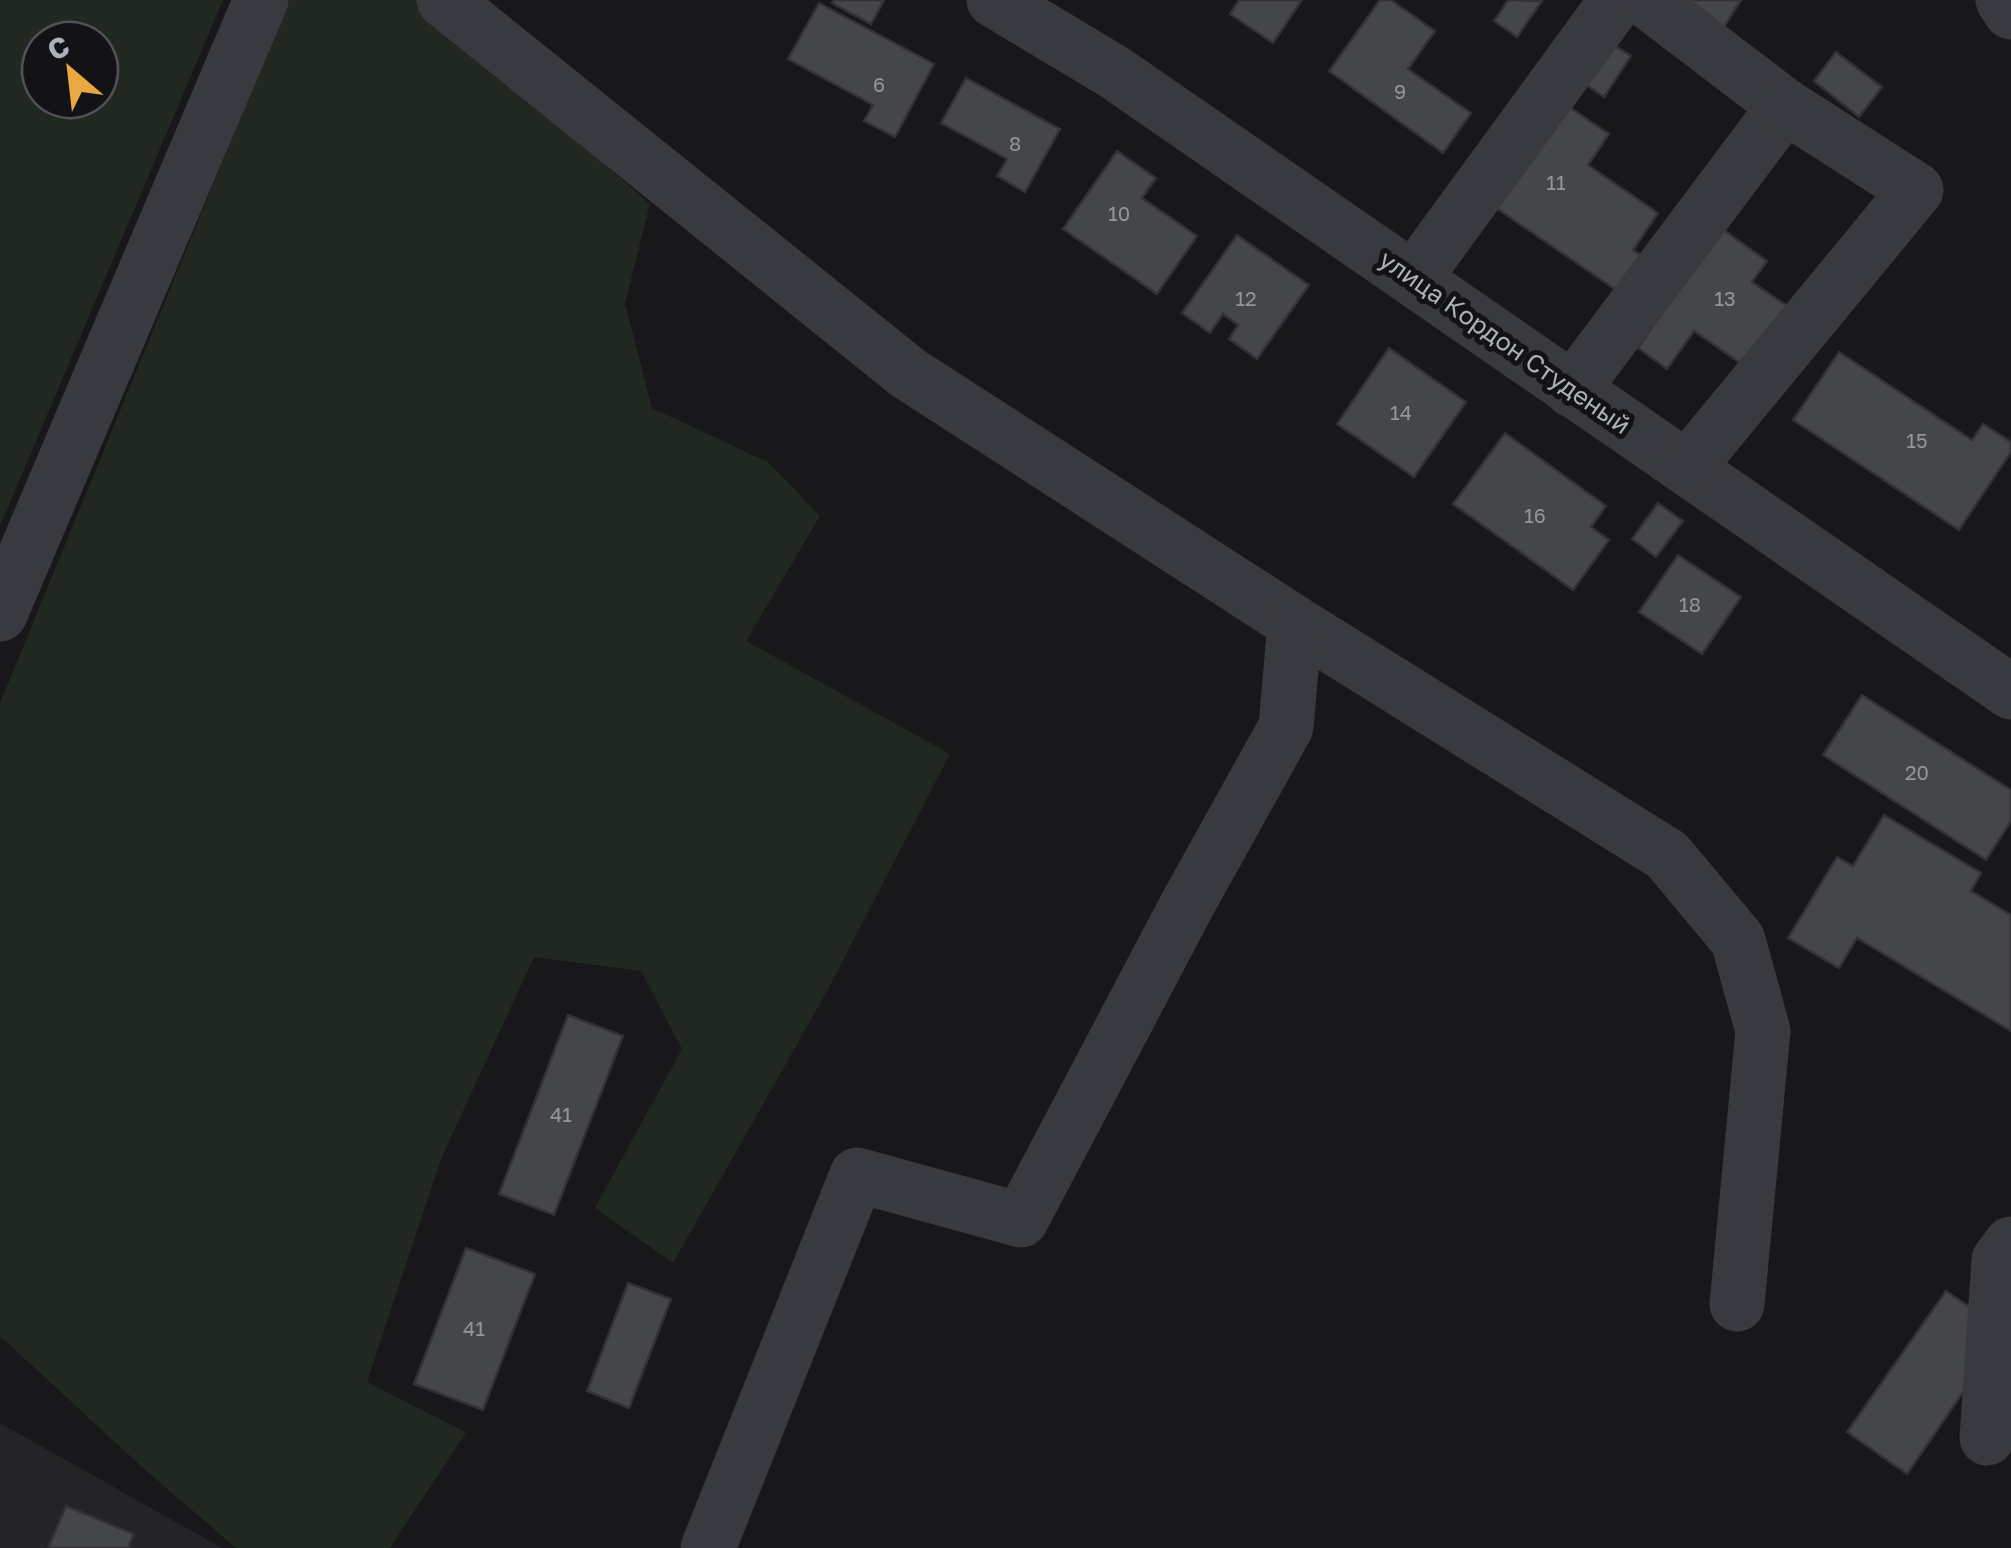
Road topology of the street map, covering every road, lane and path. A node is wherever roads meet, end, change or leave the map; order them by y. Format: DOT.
graph roads {
  1 [pos="261,0"];
  2 [pos="444,0"];
  3 [pos="994,0"];
  4 [pos="1616,0"];
  5 [pos="1646,0"];
  6 [pos="2003,0"];
  7 [pos="2011,12"];
  8 [pos="1785,106"];
  9 [pos="1414,278"];
  10 [pos="1572,390"];
  11 [pos="1687,468"];
  12 [pos="0,614"];
  13 [pos="1295,623"];
  14 [pos="2011,692"];
  15 [pos="2011,1244"];
  16 [pos="1736,1304"];
  17 [pos="1987,1438"];
  18 [pos="708,1548"];
  1 -- 12 [label="street"];
  2 -- 13 [label="street"];
  3 -- 9 [label="street, улица Кордон Студеный"];
  4 -- 9 [label="street"];
  5 -- 8 [label="street"];
  6 -- 7 [label="street"];
  8 -- 10 [label="street"];
  8 -- 11 [label="street"];
  9 -- 10 [label="street, улица Кордон Студеный"];
  10 -- 11 [label="street, улица Кордон Студеный"];
  11 -- 14 [label="street, улица Кордон Студеный"];
  13 -- 16 [label="street"];
  13 -- 18 [label="street"];
  15 -- 17 [label="street"];
}
